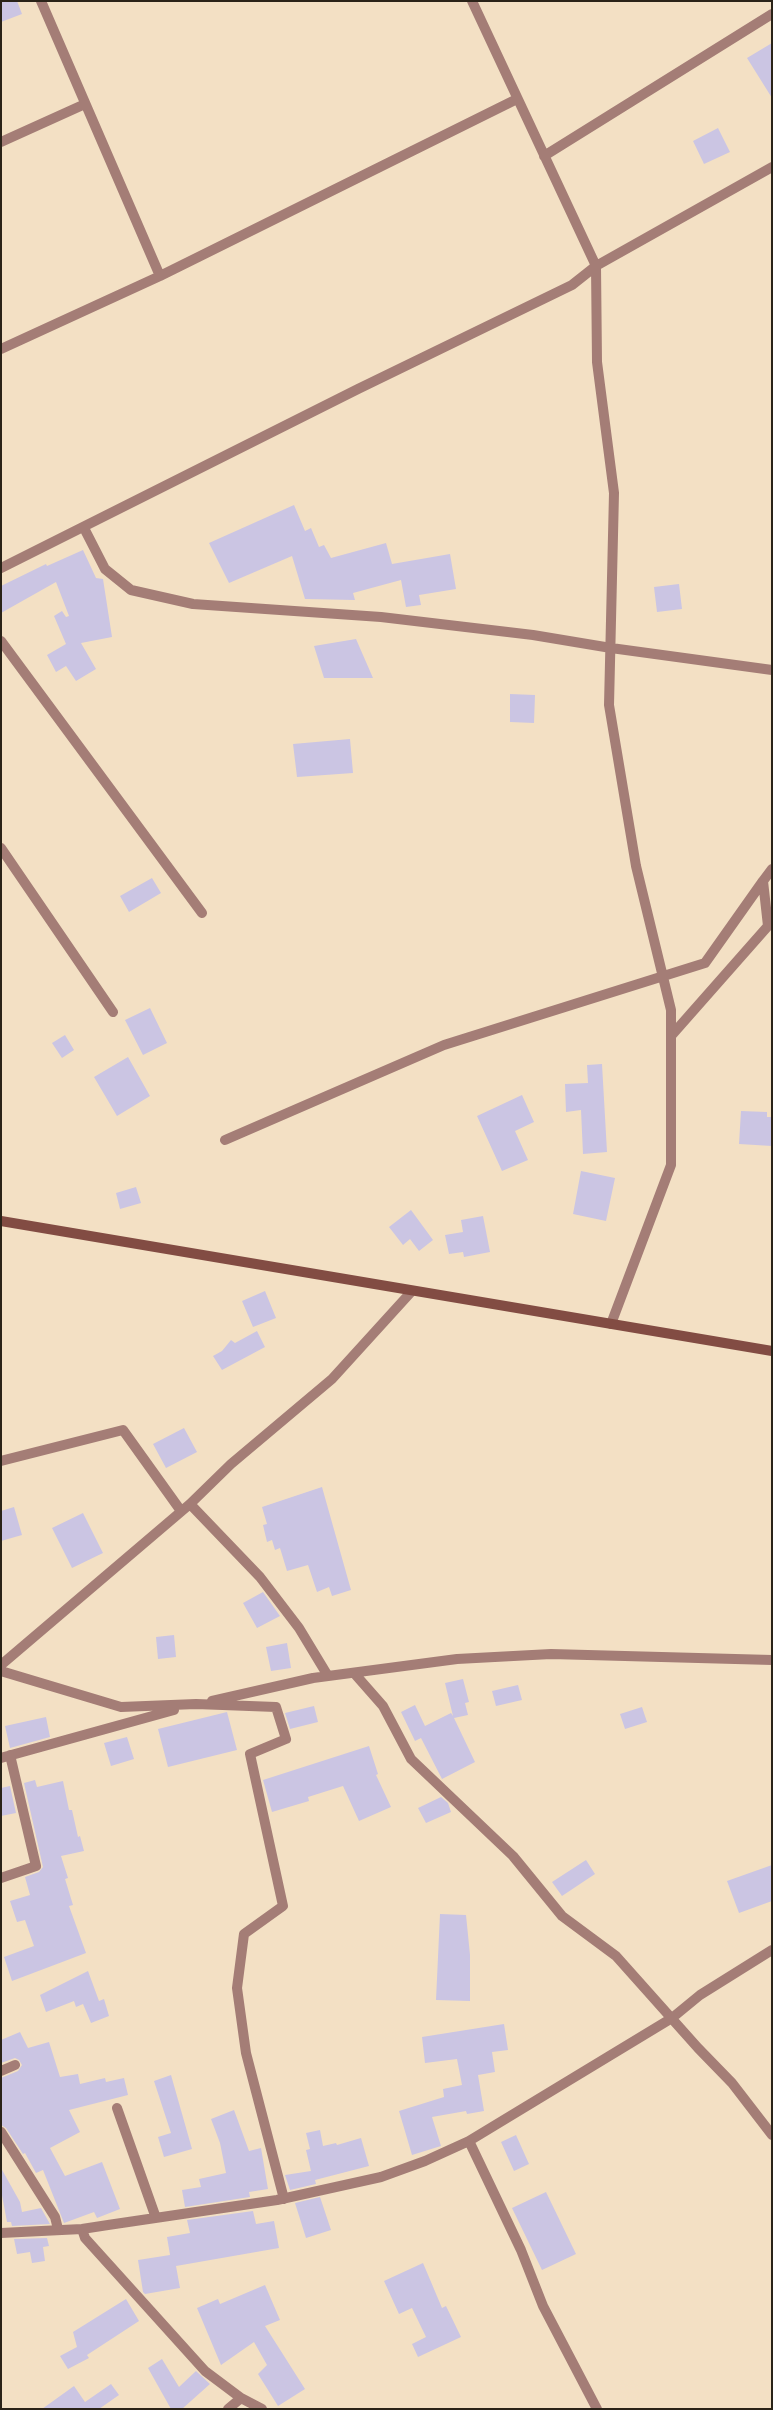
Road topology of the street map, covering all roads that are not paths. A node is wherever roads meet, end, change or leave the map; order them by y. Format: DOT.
graph roads {
  1 [pos="40,1"];
  2 [pos="472,1"];
  3 [pos="772,14"];
  4 [pos="517,99"];
  5 [pos="85,104"];
  6 [pos="1,142"];
  7 [pos="544,156"];
  8 [pos="772,167"];
  9 [pos="596,266"];
  10 [pos="160,276"];
  11 [pos="1,350"];
  12 [pos="84,528"];
  13 [pos="1,568"];
  14 [pos="1,641"];
  15 [pos="611,648"];
  16 [pos="772,670"];
  17 [pos="1,848"];
  18 [pos="772,869"];
  19 [pos="763,881"];
  20 [pos="202,913"];
  21 [pos="663,977"];
  22 [pos="113,1012"];
  23 [pos="671,1036"];
  24 [pos="225,1140"];
  25 [pos="1,1221"];
  26 [pos="412,1291"];
  27 [pos="611,1324"];
  28 [pos="772,1351"];
  29 [pos="1,1461"];
  30 [pos="190,1504"];
  31 [pos="181,1511"];
  32 [pos="772,1660"];
  33 [pos="1,1665"];
  34 [pos="1,1671"];
  35 [pos="354,1673"];
  36 [pos="328,1676"];
  37 [pos="196,1704"];
  38 [pos="6,1756"];
  39 [pos="1,1878"];
  40 [pos="772,1950"];
  41 [pos="672,2018"];
  42 [pos="15,2065"];
  43 [pos="1,2071"];
  44 [pos="117,2108"];
  45 [pos="1,2132"];
  46 [pos="772,2135"];
  47 [pos="469,2141"];
  48 [pos="284,2199"];
  49 [pos="156,2218"];
  50 [pos="58,2229"];
  51 [pos="82,2229"];
  52 [pos="1,2233"];
  53 [pos="240,2398"];
  54 [pos="228,2409"];
  55 [pos="262,2409"];
  56 [pos="597,2409"];
  1 -- 5 [label="street"];
  2 -- 4 [label="street"];
  3 -- 7 [label="street"];
  4 -- 7 [label="street"];
  4 -- 10 [label="street"];
  5 -- 6 [label="street"];
  5 -- 10 [label="street"];
  7 -- 9 [label="street"];
  8 -- 9 [label="street"];
  9 -- 12 [label="street"];
  9 -- 15 [label="street"];
  10 -- 11 [label="street"];
  12 -- 13 [label="street"];
  12 -- 15 [label="street"];
  14 -- 20 [label="street"];
  15 -- 16 [label="street"];
  15 -- 21 [label="street"];
  17 -- 22 [label="street"];
  18 -- 19 [label="street"];
  19 -- 21 [label="street"];
  19 -- 23 [label="street"];
  21 -- 23 [label="street"];
  21 -- 24 [label="street"];
  23 -- 27 [label="street"];
  25 -- 26 [label="street"];
  26 -- 27 [label="street"];
  26 -- 30 [label="street"];
  27 -- 28 [label="street"];
  29 -- 31 [label="street"];
  30 -- 31 [label="street"];
  30 -- 36 [label="street"];
  31 -- 33 [label="street"];
  32 -- 35 [label="street"];
  34 -- 37 [label="street"];
  35 -- 36 [label="street"];
  35 -- 41 [label="street"];
  36 -- 37 [label="street"];
  37 -- 38 [label="street"];
  37 -- 48 [label="street"];
  38 -- 39 [label="street"];
  40 -- 41 [label="street"];
  41 -- 46 [label="street"];
  41 -- 47 [label="street"];
  42 -- 43 [label="street"];
  44 -- 49 [label="street"];
  45 -- 50 [label="street"];
  47 -- 48 [label="street"];
  47 -- 56 [label="street"];
  48 -- 49 [label="street"];
  49 -- 51 [label="street"];
  50 -- 51 [label="street"];
  50 -- 52 [label="street"];
  51 -- 53 [label="street"];
  53 -- 54 [label="street"];
  53 -- 55 [label="street"];
}
